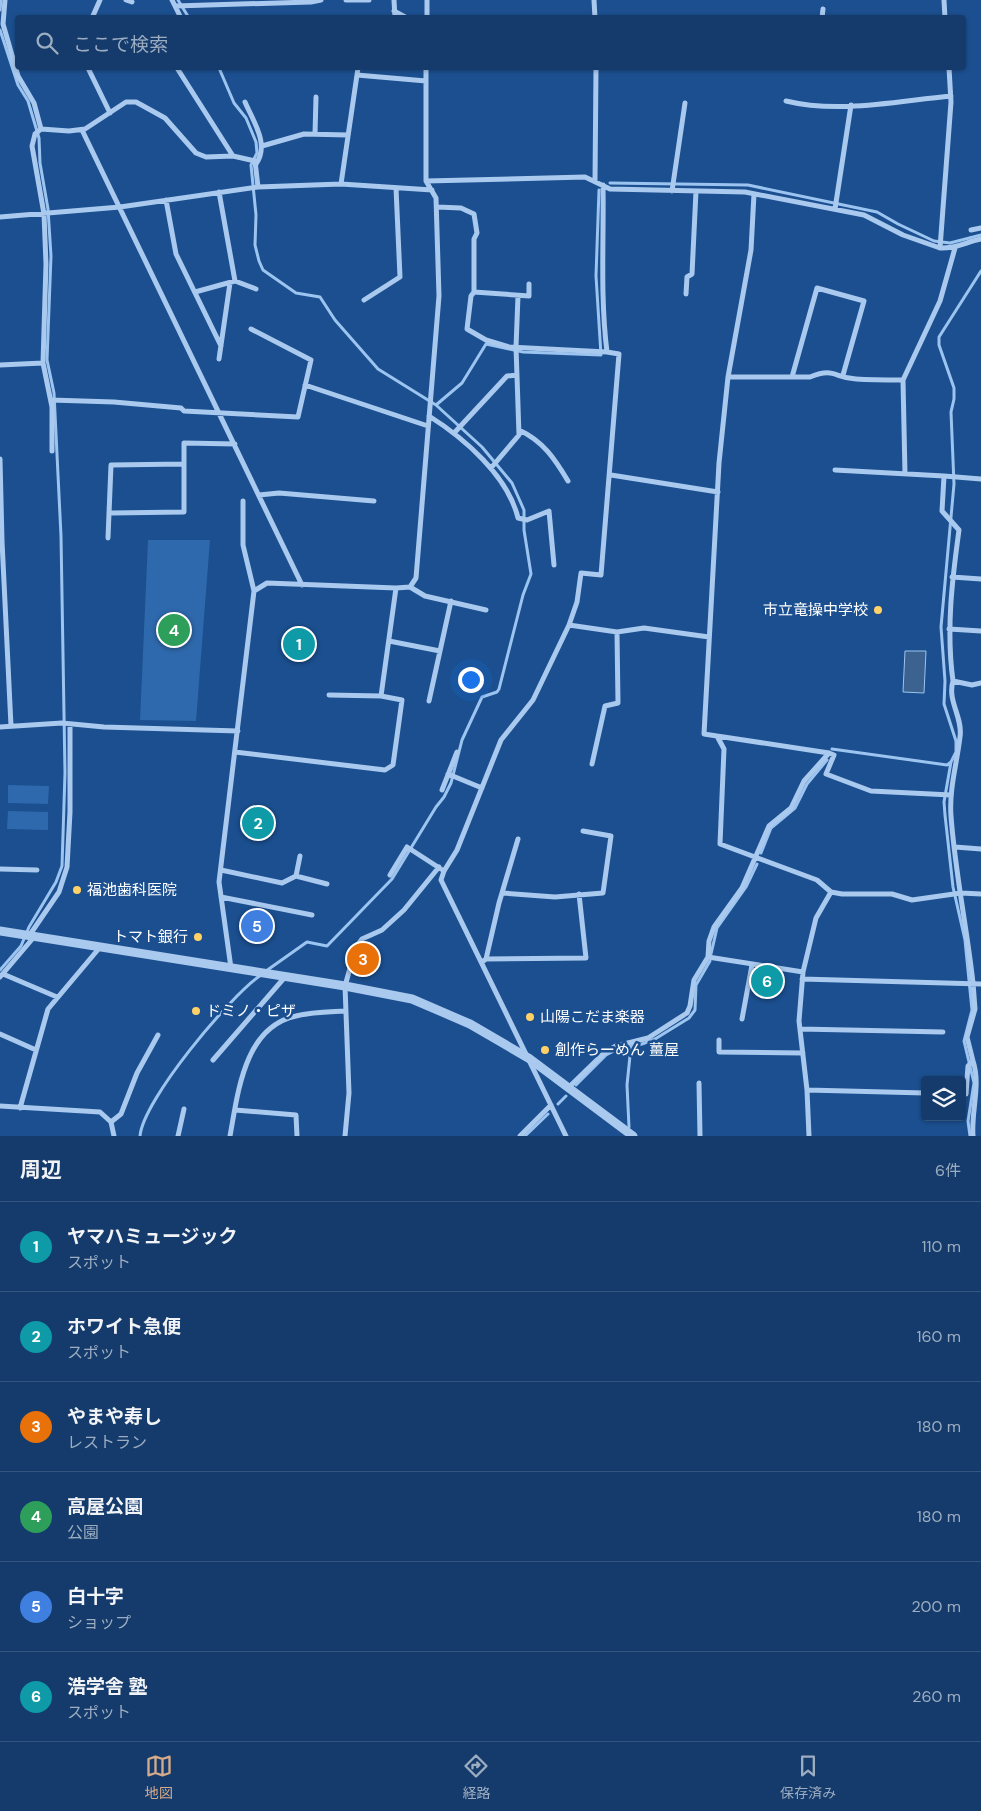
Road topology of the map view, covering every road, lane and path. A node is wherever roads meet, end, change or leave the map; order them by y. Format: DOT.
graph roads {
  1 [pos="5,0"];
  2 [pos="100,0"];
  3 [pos="172,0"];
  4 [pos="321,0"];
  5 [pos="346,0"];
  6 [pos="369,0"];
  7 [pos="394,0"];
  8 [pos="427,0"];
  9 [pos="594,0"];
  10 [pos="944,0"];
  11 [pos="179,5"];
  12 [pos="823,9"];
  13 [pos="394,11"];
  14 [pos="93,15"];
  15 [pos="180,15"];
  16 [pos="395,15"];
  17 [pos="401,15"];
  18 [pos="427,15"];
  19 [pos="595,15"];
  20 [pos="822,15"];
  21 [pos="945,15"];
  22 [pos="15,66"];
  23 [pos="16,70"];
  24 [pos="89,70"];
  25 [pos="178,70"];
  26 [pos="358,70"];
  27 [pos="426,70"];
  28 [pos="596,70"];
  29 [pos="949,70"];
  30 [pos="357,75"];
  31 [pos="426,81"];
  32 [pos="951,96"];
  33 [pos="316,97"];
  34 [pos="786,101"];
  35 [pos="245,102"];
  36 [pos="685,102"];
  37 [pos="851,105"];
  38 [pos="110,113"];
  39 [pos="82,130"];
  40 [pos="39,131"];
  41 [pos="315,134"];
  42 [pos="348,135"];
  43 [pos="262,146"];
  44 [pos="233,156"];
  45 [pos="254,161"];
  46 [pos="426,181"];
  47 [pos="595,181"];
  48 [pos="341,184"];
  49 [pos="603,185"];
  50 [pos="255,187"];
  51 [pos="672,187"];
  52 [pos="396,188"];
  53 [pos="432,190"];
  54 [pos="696,191"];
  55 [pos="219,192"];
  56 [pos="754,194"];
  57 [pos="166,200"];
  58 [pos="836,204"];
  59 [pos="120,207"];
  60 [pos="437,207"];
  61 [pos="47,214"];
  62 [pos="0,217"];
  63 [pos="981,228"];
  64 [pos="971,230"];
  65 [pos="981,239"];
  66 [pos="940,244"];
  67 [pos="955,248"];
  68 [pos="233,282"];
  69 [pos="529,284"];
  70 [pos="256,289"];
  71 [pos="195,292"];
  72 [pos="474,292"];
  73 [pos="686,294"];
  74 [pos="518,296"];
  75 [pos="364,300"];
  76 [pos="251,328"];
  77 [pos="221,346"];
  78 [pos="516,350"];
  79 [pos="603,351"];
  80 [pos="219,359"];
  81 [pos="43,363"];
  82 [pos="0,365"];
  83 [pos="517,375"];
  84 [pos="843,376"];
  85 [pos="728,377"];
  86 [pos="792,377"];
  87 [pos="903,380"];
  88 [pos="305,386"];
  89 [pos="53,400"];
  90 [pos="219,413"];
  91 [pos="429,416"];
  92 [pos="428,426"];
  93 [pos="458,429"];
  94 [pos="519,430"];
  95 [pos="235,444"];
  96 [pos="52,451"];
  97 [pos="0,459"];
  98 [pos="184,464"];
  99 [pos="494,465"];
  100 [pos="835,470"];
  101 [pos="905,474"];
  102 [pos="611,475"];
  103 [pos="944,476"];
  104 [pos="981,479"];
  105 [pos="568,481"];
  106 [pos="718,492"];
  107 [pos="259,495"];
  108 [pos="243,501"];
  109 [pos="374,501"];
  110 [pos="111,513"];
  111 [pos="108,538"];
  112 [pos="1,541"];
  113 [pos="554,565"];
  114 [pos="952,577"];
  115 [pos="981,579"];
  116 [pos="302,585"];
  117 [pos="410,587"];
  118 [pos="396,588"];
  119 [pos="254,591"];
  120 [pos="451,601"];
  121 [pos="486,610"];
  122 [pos="569,625"];
  123 [pos="949,629"];
  124 [pos="981,631"];
  125 [pos="617,632"];
  126 [pos="709,637"];
  127 [pos="389,642"];
  128 [pos="440,652"];
  129 [pos="953,681"];
  130 [pos="981,683"];
  131 [pos="329,695"];
  132 [pos="381,696"];
  133 [pos="429,701"];
  134 [pos="66,724"];
  135 [pos="11,726"];
  136 [pos="0,727"];
  137 [pos="238,731"];
  138 [pos="717,736"];
  139 [pos="235,752"];
  140 [pos="457,752"];
  141 [pos="829,753"];
  142 [pos="592,764"];
  143 [pos="451,776"];
  144 [pos="482,788"];
  145 [pos="442,790"];
  146 [pos="948,794"];
  147 [pos="583,831"];
  148 [pos="518,839"];
  149 [pos="955,847"];
  150 [pos="981,848"];
  151 [pos="300,856"];
  152 [pos="756,858"];
  153 [pos="0,869"];
  154 [pos="441,869"];
  155 [pos="37,870"];
  156 [pos="221,870"];
  157 [pos="390,875"];
  158 [pos="296,876"];
  159 [pos="327,884"];
  160 [pos="830,892"];
  161 [pos="502,893"];
  162 [pos="957,893"];
  163 [pos="579,894"];
  164 [pos="981,894"];
  165 [pos="221,897"];
  166 [pos="312,915"];
  167 [pos="0,931"];
  168 [pos="28,936"];
  169 [pos="101,946"];
  170 [pos="708,956"];
  171 [pos="484,960"];
  172 [pos="752,965"];
  173 [pos="231,968"];
  174 [pos="803,972"];
  175 [pos="1,976"];
  176 [pos="286,977"];
  177 [pos="802,979"];
  178 [pos="971,983"];
  179 [pos="981,984"];
  180 [pos="345,986"];
  181 [pos="57,998"];
  182 [pos="345,1011"];
  183 [pos="742,1019"];
  184 [pos="800,1029"];
  185 [pos="943,1032"];
  186 [pos="0,1034"];
  187 [pos="158,1035"];
  188 [pos="719,1040"];
  189 [pos="36,1050"];
  190 [pos="803,1053"];
  191 [pos="530,1059"];
  192 [pos="213,1060"];
  193 [pos="971,1062"];
  194 [pos="699,1083"];
  195 [pos="568,1088"];
  196 [pos="807,1090"];
  197 [pos="921,1093"];
  198 [pos="966,1094"];
  199 [pos="551,1105"];
  200 [pos="0,1106"];
  201 [pos="20,1108"];
  202 [pos="184,1109"];
  203 [pos="235,1110"];
  204 [pos="111,1122"];
  205 [pos="114,1136"];
  206 [pos="178,1136"];
  207 [pos="230,1136"];
  208 [pos="297,1136"];
  209 [pos="345,1136"];
  210 [pos="520,1136"];
  211 [pos="566,1136"];
  212 [pos="633,1136"];
  213 [pos="700,1136"];
  214 [pos="809,1136"];
  215 [pos="973,1136"];
  1 -- 22 [label="street"];
  2 -- 14 [label="street"];
  3 -- 11 [label="street"];
  4 -- 11 [label="street"];
  5 -- 6 [label="street"];
  7 -- 13 [label="street"];
  8 -- 18 [label="street"];
  9 -- 19 [label="street"];
  10 -- 21 [label="street"];
  11 -- 15 [label="street"];
  12 -- 20 [label="street"];
  13 -- 16 [label="street"];
  13 -- 17 [label="street"];
  23 -- 40 [label="street"];
  24 -- 38 [label="street"];
  25 -- 44 [label="street"];
  26 -- 30 [label="street"];
  27 -- 31 [label="street"];
  28 -- 47 [label="street"];
  29 -- 32 [label="street"];
  30 -- 31 [label="street"];
  30 -- 42 [label="street"];
  31 -- 46 [label="street"];
  32 -- 37 [label="street"];
  32 -- 66 [label="street"];
  33 -- 41 [label="street"];
  34 -- 37 [label="street"];
  35 -- 43 [label="street"];
  36 -- 51 [label="street"];
  37 -- 58 [label="street"];
  38 -- 39 [label="street"];
  38 -- 44 [label="street"];
  39 -- 40 [label="street"];
  39 -- 59 [label="street"];
  40 -- 61 [label="street"];
  41 -- 42 [label="street"];
  41 -- 43 [label="street"];
  42 -- 48 [label="street"];
  43 -- 45 [label="street"];
  44 -- 45 [label="street"];
  45 -- 50 [label="street"];
  46 -- 47 [label="street"];
  46 -- 53 [label="street"];
  47 -- 49 [label="street"];
  48 -- 50 [label="street"];
  48 -- 52 [label="street"];
  49 -- 51 [label="street"];
  49 -- 79 [label="street"];
  50 -- 55 [label="street"];
  51 -- 54 [label="street"];
  52 -- 53 [label="street"];
  52 -- 75 [label="street"];
  53 -- 60 [label="street"];
  54 -- 56 [label="street"];
  54 -- 73 [label="street"];
  55 -- 57 [label="street"];
  55 -- 68 [label="street"];
  56 -- 58 [label="street"];
  56 -- 85 [label="street"];
  57 -- 59 [label="street"];
  57 -- 71 [label="street"];
  58 -- 66 [label="street"];
  59 -- 61 [label="street"];
  59 -- 90 [label="street"];
  60 -- 72 [label="street"];
  60 -- 91 [label="street"];
  61 -- 62 [label="street"];
  61 -- 81 [label="street"];
  63 -- 64 [label="street"];
  65 -- 67 [label="street"];
  66 -- 67 [label="street"];
  67 -- 87 [label="street"];
  68 -- 70 [label="street"];
  68 -- 71 [label="street"];
  68 -- 77 [label="street"];
  69 -- 74 [label="street"];
  71 -- 77 [label="street"];
  72 -- 74 [label="street"];
  72 -- 78 [label="street"];
  74 -- 78 [label="street"];
  76 -- 88 [label="street"];
  77 -- 80 [label="street"];
  78 -- 79 [label="street"];
  78 -- 83 [label="street"];
  79 -- 102 [label="street"];
  81 -- 82 [label="street"];
  81 -- 89 [label="street"];
  83 -- 93 [label="street"];
  83 -- 94 [label="street"];
  84 -- 86 [label="street"];
  84 -- 86 [label="street"];
  84 -- 87 [label="street"];
  85 -- 86 [label="street"];
  85 -- 106 [label="street"];
  87 -- 101 [label="street"];
  88 -- 90 [label="street"];
  88 -- 92 [label="street"];
  89 -- 90 [label="street"];
  89 -- 96 [label="street"];
  90 -- 95 [label="street"];
  91 -- 92 [label="street"];
  91 -- 93 [label="street"];
  92 -- 117 [label="street"];
  93 -- 99 [label="street"];
  94 -- 99 [label="street"];
  94 -- 105 [label="street"];
  95 -- 98 [label="street"];
  95 -- 107 [label="street"];
  97 -- 112 [label="street"];
  98 -- 110 [label="street"];
  98 -- 110 [label="street"];
  99 -- 113 [label="street"];
  100 -- 101 [label="street"];
  101 -- 103 [label="street"];
  102 -- 106 [label="street"];
  102 -- 122 [label="street"];
  103 -- 104 [label="street"];
  103 -- 114 [label="street"];
  106 -- 126 [label="street"];
  107 -- 109 [label="street"];
  107 -- 116 [label="street"];
  108 -- 119 [label="street"];
  110 -- 111 [label="street"];
  112 -- 135 [label="street"];
  114 -- 115 [label="street"];
  114 -- 123 [label="street"];
  116 -- 118 [label="street"];
  116 -- 119 [label="street"];
  117 -- 118 [label="street"];
  117 -- 120 [label="street"];
  118 -- 127 [label="street"];
  119 -- 137 [label="street"];
  120 -- 121 [label="street"];
  120 -- 128 [label="street"];
  122 -- 125 [label="street"];
  122 -- 144 [label="street"];
  123 -- 124 [label="street"];
  123 -- 129 [label="street"];
  125 -- 126 [label="street"];
  125 -- 142 [label="street"];
  126 -- 138 [label="street"];
  127 -- 128 [label="street"];
  127 -- 132 [label="street"];
  128 -- 133 [label="street"];
  129 -- 130 [label="street"];
  129 -- 146 [label="street"];
  131 -- 132 [label="street"];
  132 -- 139 [label="street"];
  134 -- 135 [label="street"];
  134 -- 137 [label="street"];
  134 -- 168 [label="street"];
  135 -- 136 [label="street"];
  137 -- 139 [label="street"];
  138 -- 141 [label="street"];
  138 -- 152 [label="street"];
  139 -- 156 [label="street"];
  140 -- 143 [label="street"];
  141 -- 146 [label="street"];
  141 -- 152 [label="street"];
  143 -- 144 [label="street"];
  143 -- 145 [label="street"];
  144 -- 154 [label="street"];
  146 -- 149 [label="street"];
  147 -- 163 [label="street"];
  148 -- 161 [label="street"];
  149 -- 150 [label="street"];
  149 -- 162 [label="street"];
  151 -- 158 [label="street"];
  152 -- 160 [label="street"];
  152 -- 170 [label="street"];
  153 -- 155 [label="street"];
  154 -- 157 [label="street"];
  154 -- 171 [label="street"];
  154 -- 180 [label="street"];
  156 -- 158 [label="street"];
  156 -- 165 [label="street"];
  158 -- 159 [label="street"];
  160 -- 162 [label="street"];
  160 -- 174 [label="street"];
  161 -- 163 [label="street"];
  161 -- 171 [label="street"];
  162 -- 164 [label="street"];
  162 -- 178 [label="street"];
  163 -- 171 [label="street"];
  165 -- 166 [label="street"];
  165 -- 173 [label="street"];
  167 -- 168 [label="street"];
  168 -- 169 [label="street"];
  168 -- 175 [label="street"];
  169 -- 173 [label="street"];
  169 -- 181 [label="street"];
  170 -- 172 [label="street"];
  170 -- 195 [label="street"];
  171 -- 191 [label="street"];
  172 -- 174 [label="street"];
  172 -- 183 [label="street"];
  173 -- 176 [label="street"];
  174 -- 177 [label="street"];
  175 -- 181 [label="street"];
  176 -- 180 [label="street"];
  176 -- 192 [label="street"];
  177 -- 178 [label="street"];
  177 -- 184 [label="street"];
  178 -- 179 [label="street"];
  178 -- 193 [label="street"];
  180 -- 182 [label="street"];
  180 -- 191 [label="street"];
  181 -- 189 [label="street"];
  182 -- 203 [label="street"];
  182 -- 209 [label="street"];
  184 -- 185 [label="street"];
  184 -- 190 [label="street"];
  186 -- 189 [label="street"];
  187 -- 204 [label="street"];
  188 -- 190 [label="street"];
  189 -- 201 [label="street"];
  190 -- 196 [label="street"];
  191 -- 195 [label="street"];
  191 -- 199 [label="street"];
  193 -- 198 [label="street"];
  193 -- 215 [label="street"];
  194 -- 213 [label="street"];
  195 -- 212 [label="street"];
  196 -- 197 [label="street"];
  196 -- 214 [label="street"];
  199 -- 210 [label="street"];
  199 -- 211 [label="street"];
  200 -- 201 [label="street"];
  201 -- 204 [label="street"];
  202 -- 206 [label="street"];
  203 -- 207 [label="street"];
  203 -- 208 [label="street"];
  204 -- 205 [label="street"];
}
